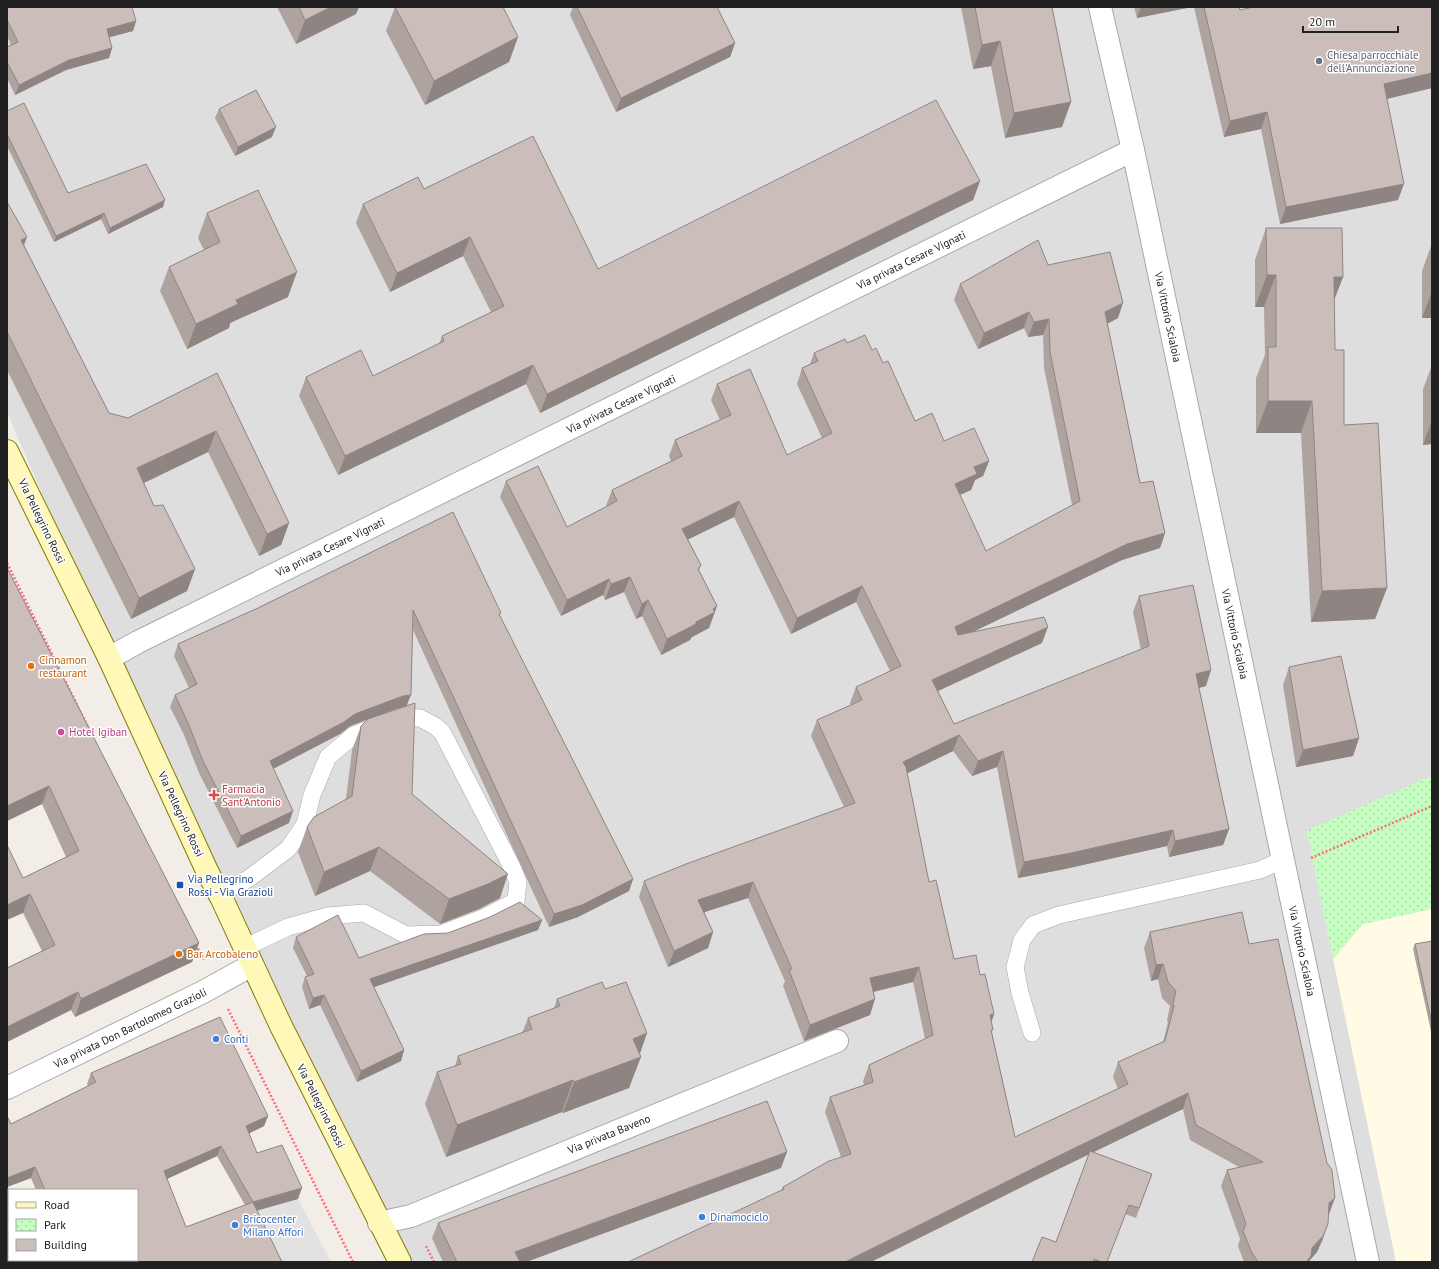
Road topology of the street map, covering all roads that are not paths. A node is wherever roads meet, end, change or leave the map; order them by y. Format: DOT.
graph roads {
  1 [pos="1100,7"];
  2 [pos="1133,150"];
  3 [pos="7,451"];
  4 [pos="109,658"];
  5 [pos="1283,865"];
  6 [pos="219,894"];
  7 [pos="248,956"];
  8 [pos="1032,1033"];
  9 [pos="837,1041"];
  10 [pos="7,1088"];
  11 [pos="379,1223"];
  12 [pos="400,1262"];
  13 [pos="1368,1262"];
  1 -- 2 [label="street, Via Vittorio Scialoia"];
  2 -- 4 [label="street, Via privata Cesare Vignati"];
  2 -- 5 [label="street, Via Vittorio Scialoia"];
  3 -- 4 [label="main road, Via Pellegrino Rossi"];
  4 -- 6 [label="main road, Via Pellegrino Rossi"];
  5 -- 8 [label="lane"];
  5 -- 13 [label="street, Via Vittorio Scialoia"];
  6 -- 7 [label="main road, Via Pellegrino Rossi"];
  6 -- 7 [label="lane"];
  7 -- 10 [label="street, Via privata Don Bartolomeo Grazioli"];
  7 -- 11 [label="main road, Via Pellegrino Rossi"];
  9 -- 11 [label="street, Via privata Baveno"];
  11 -- 12 [label="main road, Via Pellegrino Rossi"];
}
